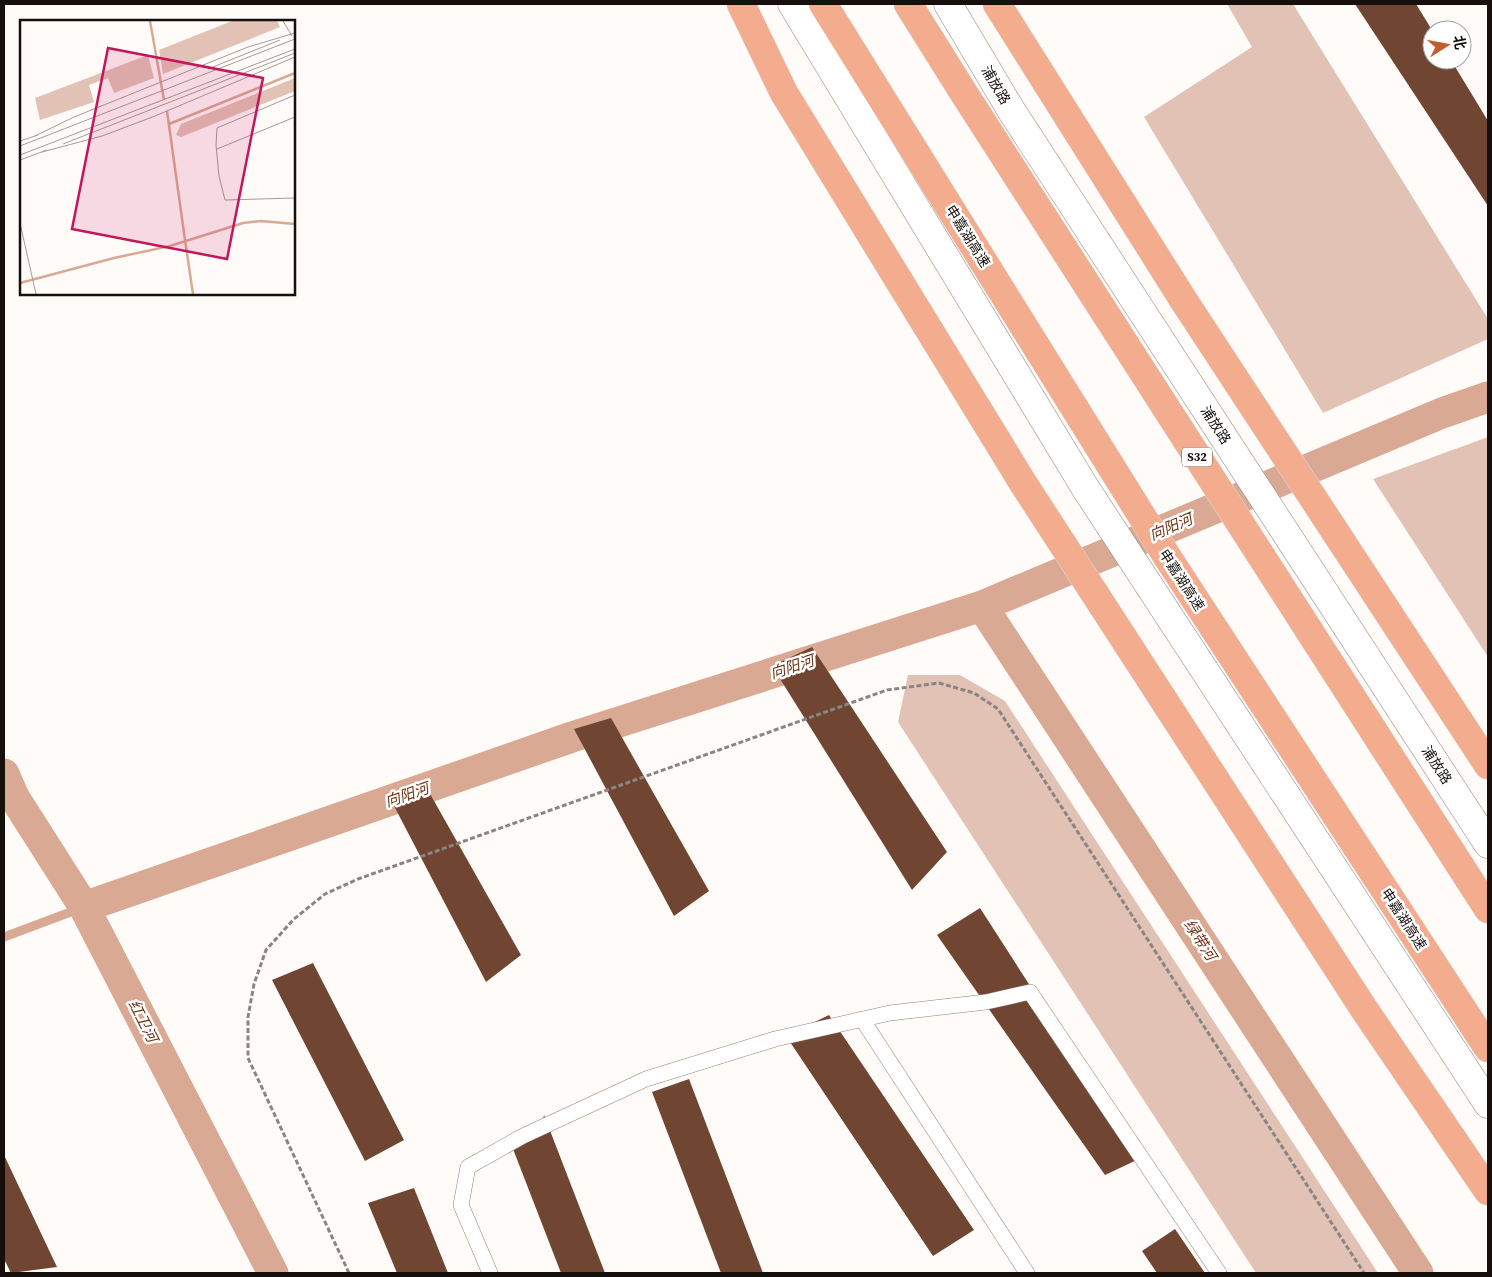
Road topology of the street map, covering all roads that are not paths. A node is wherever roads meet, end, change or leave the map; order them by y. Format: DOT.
graph roads {
  1 [pos="741,4"];
  2 [pos="792,4"];
  3 [pos="823,4"];
  4 [pos="908,4"];
  5 [pos="948,4"];
  6 [pos="997,4"];
  7 [pos="1488,765"];
  8 [pos="1488,844"];
  9 [pos="1488,909"];
  10 [pos="862,1019"];
  11 [pos="1488,1048"];
  12 [pos="1488,1104"];
  13 [pos="1488,1192"];
  14 [pos="490,1273"];
  15 [pos="1027,1273"];
  16 [pos="1219,1273"];
  1 -- 13 [label="highway"];
  2 -- 12 [label="main road"];
  3 -- 11 [label="highway, 申嘉湖高速"];
  4 -- 9 [label="highway, S32"];
  5 -- 8 [label="main road, 浦放路"];
  6 -- 7 [label="highway"];
  10 -- 14 [label="lane"];
  10 -- 15 [label="lane"];
  10 -- 16 [label="lane"];
}
